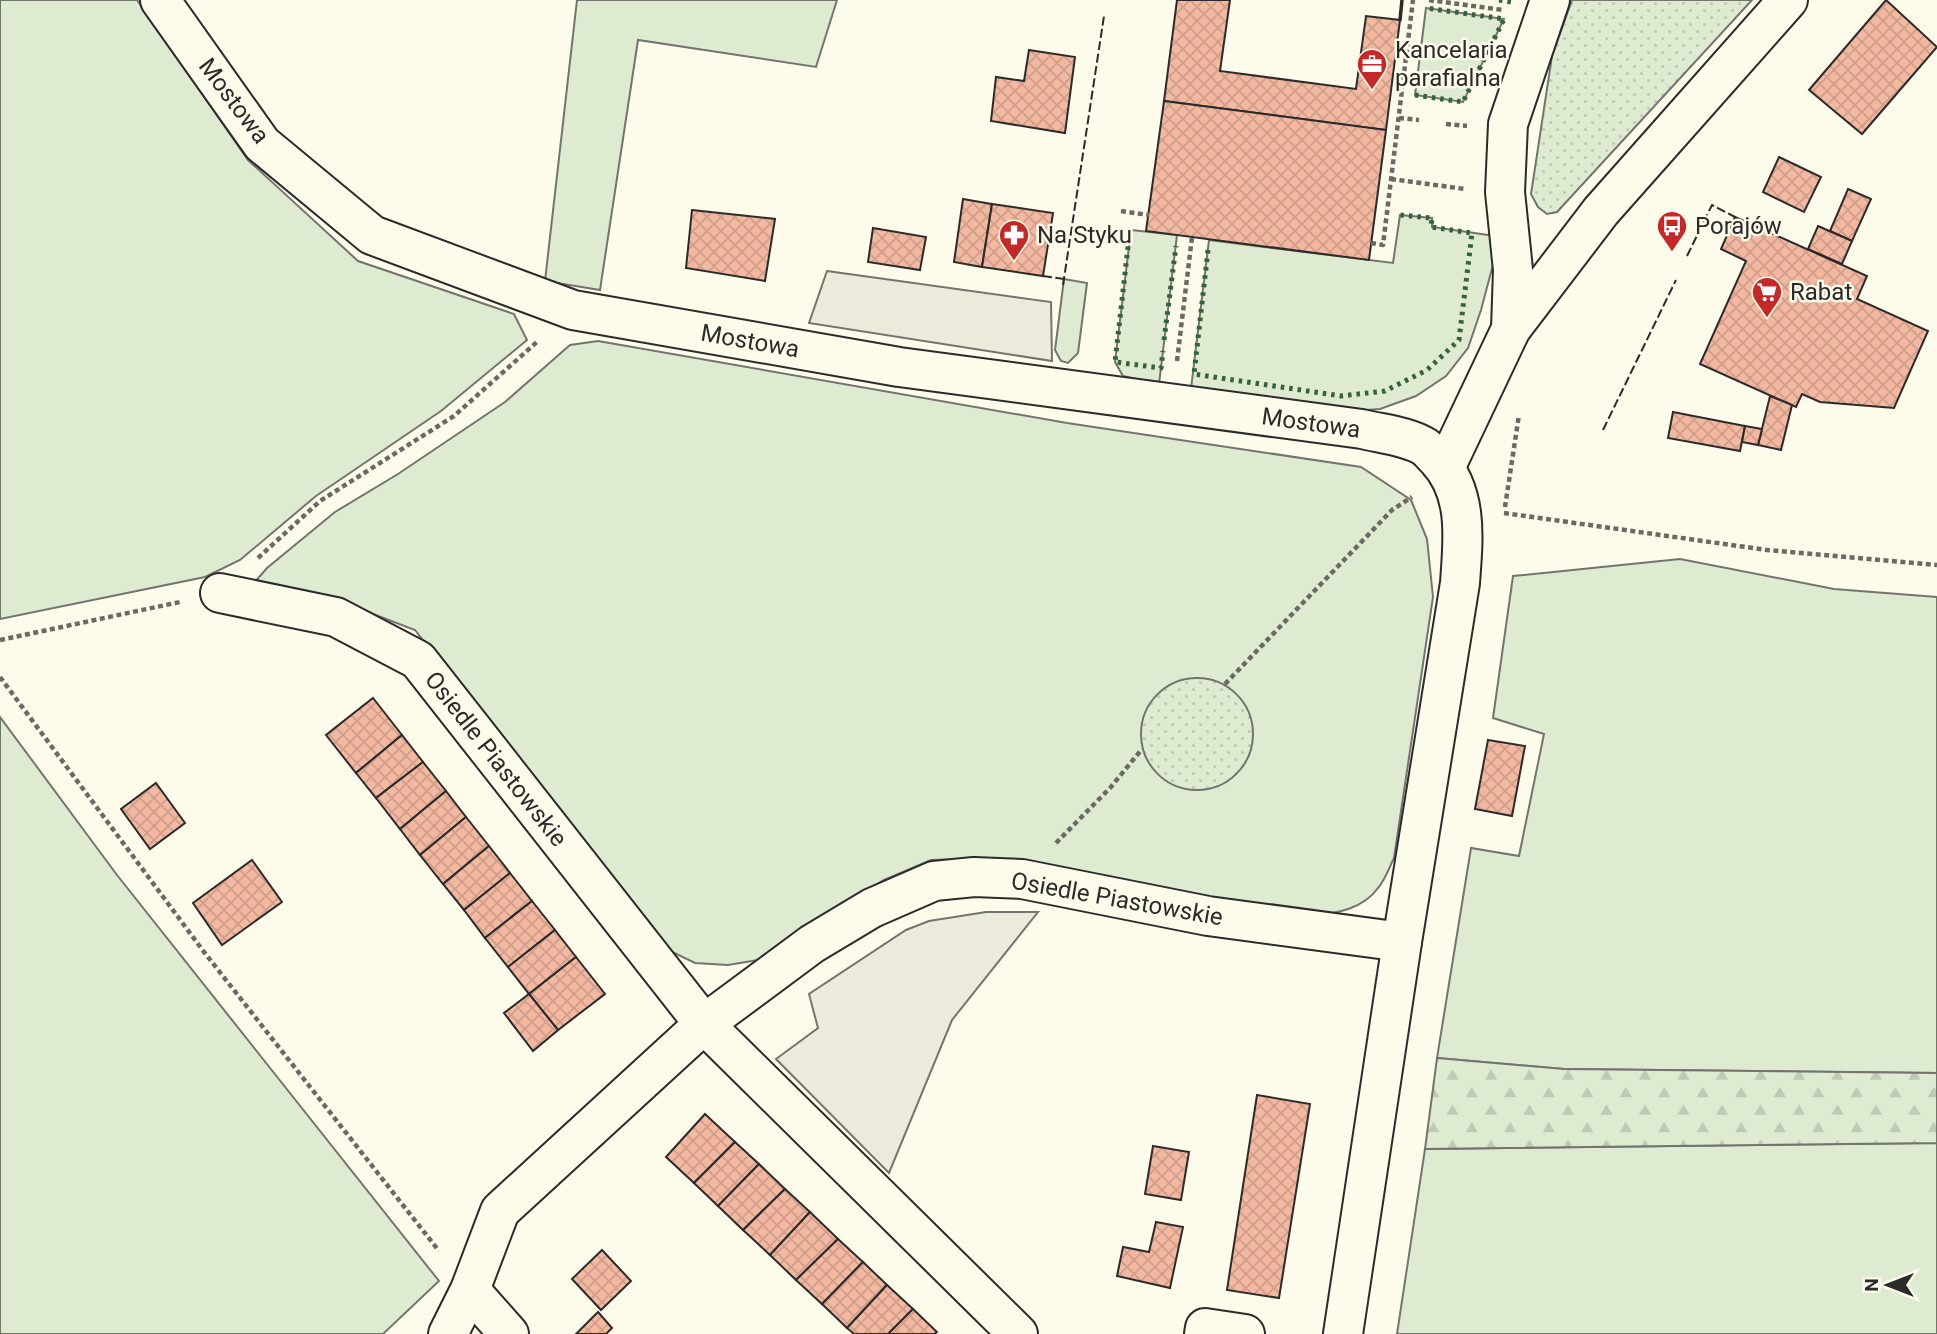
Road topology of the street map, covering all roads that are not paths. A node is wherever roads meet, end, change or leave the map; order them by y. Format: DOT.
graph roads {
  1 [pos="160,0"];
  2 [pos="1549,0"];
  3 [pos="1788,0"];
  4 [pos="1511,329"];
  5 [pos="1446,468"];
  6 [pos="220,593"];
  7 [pos="1402,942"];
  8 [pos="704,1024"];
  9 [pos="470,1290"];
  10 [pos="448,1334"];
  11 [pos="509,1334"];
  12 [pos="1018,1334"];
  13 [pos="1205,1334"];
  14 [pos="1245,1334"];
  15 [pos="1343,1334"];
  1 -- 5 [label="street, Mostowa"];
  2 -- 4 [label="street"];
  3 -- 4 [label="street"];
  4 -- 5 [label="street"];
  5 -- 7 [label="street"];
  6 -- 8 [label="street, Osiedle Piastowskie"];
  7 -- 8 [label="street, Osiedle Piastowskie"];
  7 -- 15 [label="street"];
  8 -- 9 [label="street, Osiedle Piastowskie"];
  8 -- 12 [label="street, Osiedle Piastowskie"];
  9 -- 10 [label="street, Osiedle Piastowskie"];
  9 -- 11 [label="street"];
  13 -- 14 [label="street"];
}
